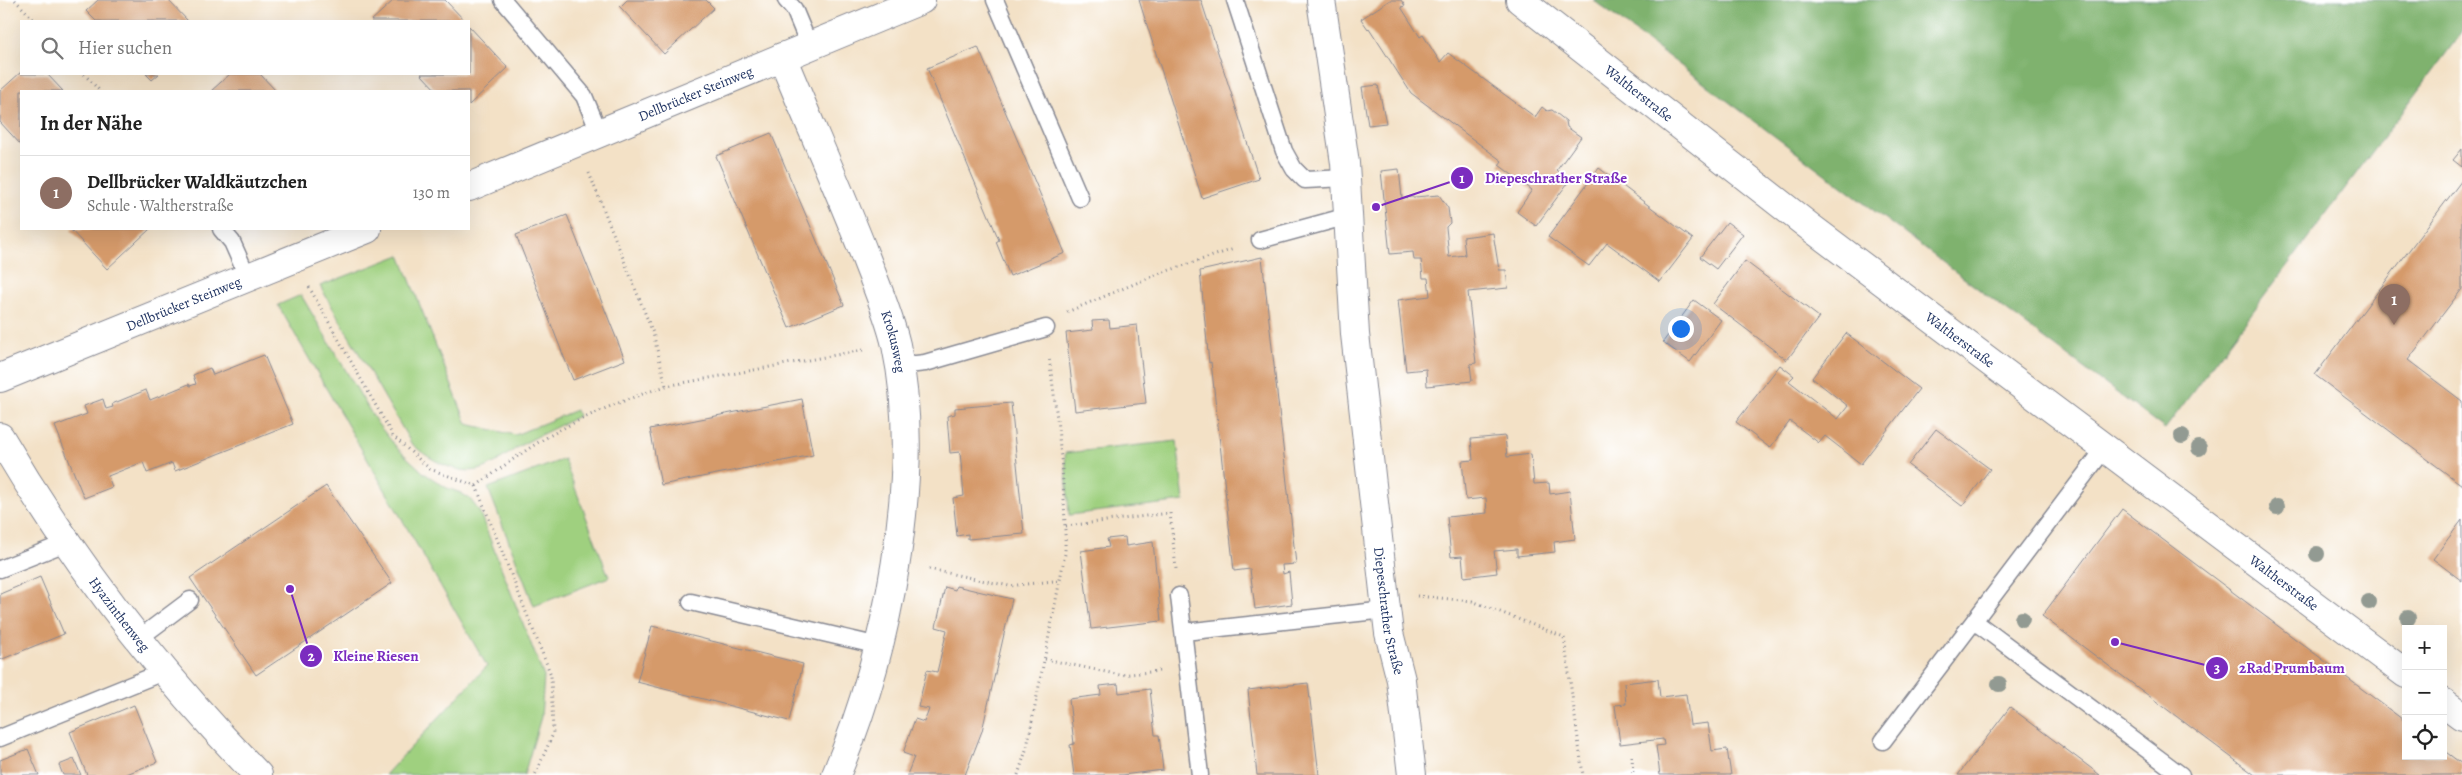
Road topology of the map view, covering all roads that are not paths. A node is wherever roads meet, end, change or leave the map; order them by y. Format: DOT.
graph roads {
  1 [pos="503,0"];
  2 [pos="786,0"];
  3 [pos="921,0"];
  4 [pos="996,0"];
  5 [pos="1235,0"];
  6 [pos="1321,0"];
  7 [pos="1520,0"];
  8 [pos="877,8"];
  9 [pos="809,46"];
  10 [pos="782,57"];
  11 [pos="588,137"];
  12 [pos="1346,178"];
  13 [pos="470,187"];
  14 [pos="1080,198"];
  15 [pos="1348,216"];
  16 [pos="222,230"];
  17 [pos="365,230"];
  18 [pos="1260,240"];
  19 [pos="248,278"];
  20 [pos="1046,328"];
  21 [pos="897,355"];
  22 [pos="0,378"];
  23 [pos="0,437"];
  24 [pos="2104,448"];
  25 [pos="68,542"];
  26 [pos="0,570"];
  27 [pos="1179,596"];
  28 [pos="190,600"];
  29 [pos="691,602"];
  30 [pos="1385,605"];
  31 [pos="1974,620"];
  32 [pos="1184,632"];
  33 [pos="138,639"];
  34 [pos="879,646"];
  35 [pos="2402,671"];
  36 [pos="163,672"];
  37 [pos="2447,705"];
  38 [pos="2462,716"];
  39 [pos="0,738"];
  40 [pos="1883,741"];
  41 [pos="258,775"];
  42 [pos="836,775"];
  43 [pos="1200,775"];
  44 [pos="1412,775"];
  45 [pos="2180,775"];
  1 -- 11 [label="lane"];
  2 -- 9 [label="lane"];
  3 -- 8 [label="street, Dellbrücker Steinweg"];
  4 -- 14 [label="lane"];
  5 -- 12 [label="lane"];
  6 -- 12 [label="street, Diepeschrather Straße"];
  7 -- 24 [label="street, Waltherstraße"];
  8 -- 9 [label="street, Dellbrücker Steinweg"];
  9 -- 10 [label="street, Dellbrücker Steinweg"];
  10 -- 11 [label="street, Dellbrücker Steinweg"];
  10 -- 21 [label="street, Krokusweg"];
  11 -- 13 [label="street, Dellbrücker Steinweg"];
  12 -- 15 [label="street, Diepeschrather Straße"];
  15 -- 18 [label="lane"];
  15 -- 30 [label="street, Diepeschrather Straße"];
  16 -- 19 [label="lane"];
  17 -- 19 [label="street, Dellbrücker Steinweg"];
  19 -- 22 [label="street, Dellbrücker Steinweg"];
  20 -- 21 [label="lane"];
  21 -- 34 [label="street, Krokusweg"];
  23 -- 25 [label="street, Hyazinthenweg"];
  24 -- 31 [label="lane"];
  24 -- 35 [label="street, Waltherstraße"];
  25 -- 26 [label="lane"];
  25 -- 33 [label="street, Hyazinthenweg"];
  27 -- 32 [label="lane"];
  28 -- 33 [label="lane"];
  29 -- 34 [label="lane"];
  30 -- 32 [label="lane"];
  30 -- 44 [label="street, Diepeschrather Straße"];
  31 -- 40 [label="lane"];
  31 -- 45 [label="lane"];
  32 -- 43 [label="lane"];
  33 -- 36 [label="street, Hyazinthenweg"];
  34 -- 42 [label="street, Krokusweg"];
  36 -- 39 [label="lane"];
  36 -- 41 [label="street, Hyazinthenweg"];
  37 -- 38 [label="street"];
}
